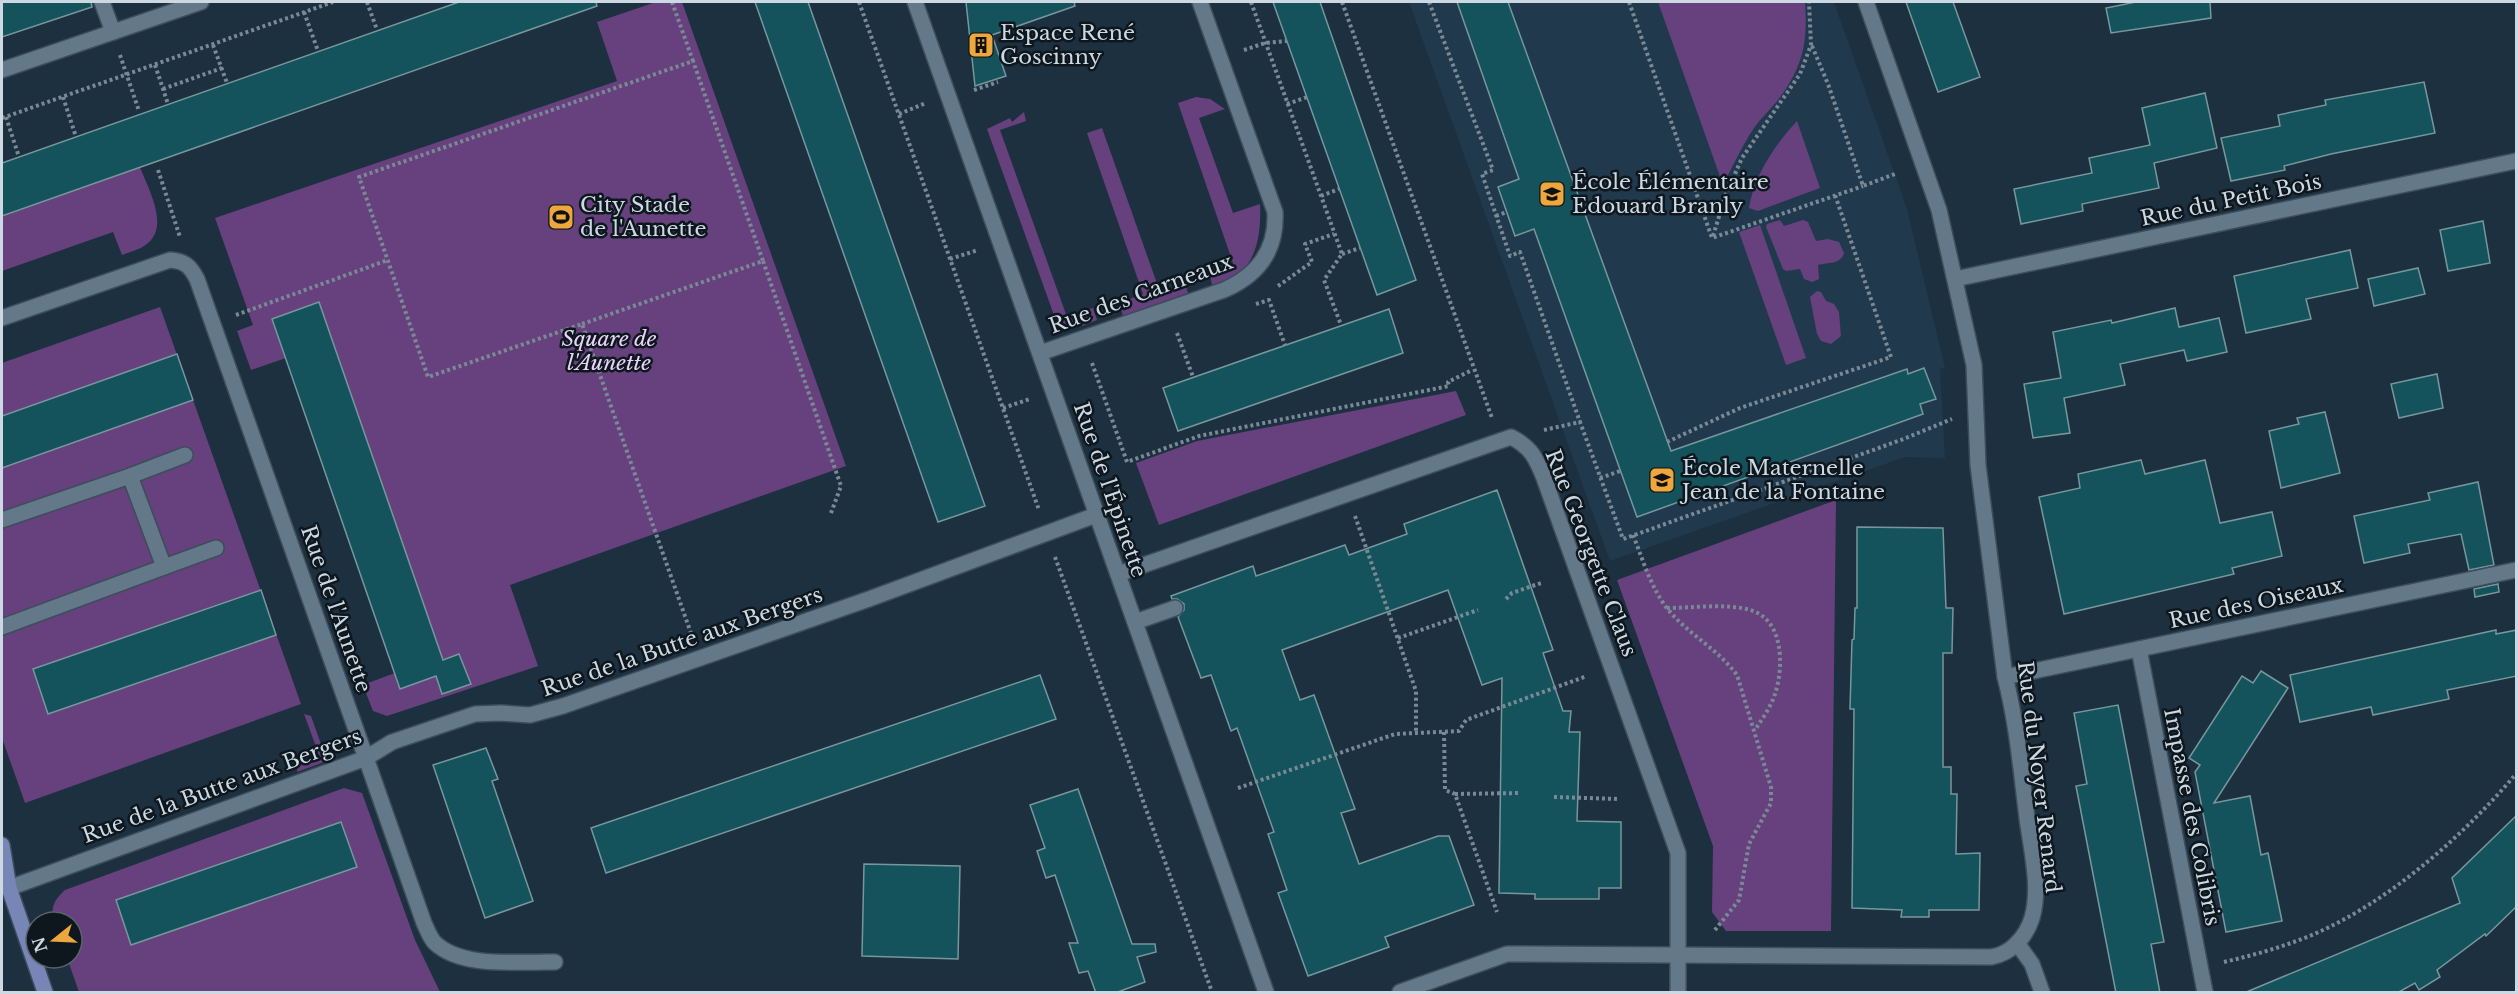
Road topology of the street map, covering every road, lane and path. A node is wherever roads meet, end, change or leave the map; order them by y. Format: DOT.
graph roads {
  1 [pos="102,2"];
  2 [pos="201,2"];
  3 [pos="333,2"];
  4 [pos="367,2"];
  5 [pos="672,2"];
  6 [pos="859,2"];
  7 [pos="915,2"];
  8 [pos="1200,2"];
  9 [pos="1251,2"];
  10 [pos="1341,2"];
  11 [pos="1429,2"];
  12 [pos="1629,2"];
  13 [pos="1809,2"];
  14 [pos="1866,2"];
  15 [pos="304,12"];
  16 [pos="377,30"];
  17 [pos="113,32"];
  18 [pos="1287,41"];
  19 [pos="1265,43"];
  20 [pos="213,44"];
  21 [pos="1811,45"];
  22 [pos="118,50"];
  23 [pos="318,51"];
  24 [pos="1220,58"];
  25 [pos="693,62"];
  26 [pos="155,65"];
  27 [pos="222,69"];
  28 [pos="2,70"];
  29 [pos="126,75"];
  30 [pos="227,83"];
  31 [pos="163,89"];
  32 [pos="63,97"];
  33 [pos="1307,97"];
  34 [pos="168,104"];
  35 [pos="1287,104"];
  36 [pos="139,111"];
  37 [pos="4,117"];
  38 [pos="76,137"];
  39 [pos="19,157"];
  40 [pos="2517,161"];
  41 [pos="158,170"];
  42 [pos="1895,174"];
  43 [pos="1863,186"];
  44 [pos="1339,189"];
  45 [pos="1835,195"];
  46 [pos="1321,196"];
  47 [pos="1507,212"];
  48 [pos="1496,216"];
  49 [pos="1334,234"];
  50 [pos="1712,238"];
  51 [pos="1360,248"];
  52 [pos="1342,254"];
  53 [pos="388,260"];
  54 [pos="763,261"];
  55 [pos="190,266"];
  56 [pos="1955,279"];
  57 [pos="1274,288"];
  58 [pos="1264,295"];
  59 [pos="1269,300"];
  60 [pos="1245,308"];
  61 [pos="2,318"];
  62 [pos="212,324"];
  63 [pos="582,324"];
  64 [pos="1341,325"];
  65 [pos="1176,332"];
  66 [pos="1285,345"];
  67 [pos="1040,353"];
  68 [pos="1091,362"];
  69 [pos="1472,370"];
  70 [pos="1193,377"];
  71 [pos="1963,415"];
  72 [pos="1580,422"];
  73 [pos="1505,440"];
  74 [pos="1667,442"];
  75 [pos="185,455"];
  76 [pos="1620,471"];
  77 [pos="130,476"];
  78 [pos="1600,478"];
  79 [pos="831,513"];
  80 [pos="1096,515"];
  81 [pos="2,520"];
  82 [pos="1359,527"];
  83 [pos="1047,533"];
  84 [pos="1634,535"];
  85 [pos="216,548"];
  86 [pos="164,567"];
  87 [pos="2517,570"];
  88 [pos="1118,574"];
  89 [pos="1541,583"];
  90 [pos="1506,599"];
  91 [pos="1175,608"];
  92 [pos="1667,608"];
  93 [pos="1478,610"];
  94 [pos="1135,622"];
  95 [pos="2,627"];
  96 [pos="1398,638"];
  97 [pos="2139,649"];
  98 [pos="701,659"];
  99 [pos="2005,677"];
  100 [pos="1576,680"];
  101 [pos="1755,731"];
  102 [pos="1444,732"];
  103 [pos="1416,733"];
  104 [pos="366,758"];
  105 [pos="2517,774"];
  106 [pos="1239,788"];
  107 [pos="1455,794"];
  108 [pos="1521,794"];
  109 [pos="1554,798"];
  110 [pos="1618,799"];
  111 [pos="2,845"];
  112 [pos="9,888"];
  113 [pos="1497,912"];
  114 [pos="1714,936"];
  115 [pos="2017,943"];
  116 [pos="1679,956"];
  117 [pos="555,962"];
  118 [pos="2200,968"];
  119 [pos="45,993"];
  120 [pos="1212,993"];
  121 [pos="1266,993"];
  122 [pos="1400,993"];
  123 [pos="1678,993"];
  124 [pos="2042,993"];
  125 [pos="2205,993"];
  1 -- 17 [label="street"];
  2 -- 17 [label="street"];
  3 -- 15 [label="path"];
  4 -- 16 [label="path"];
  5 -- 25 [label="path"];
  6 -- 83 [label="path"];
  7 -- 67 [label="street, Rue de l'Épinette"];
  8 -- 24 [label="street, Rue des Carneaux"];
  9 -- 19 [label="path"];
  10 -- 69 [label="path"];
  11 -- 48 [label="path"];
  12 -- 50 [label="path"];
  13 -- 21 [label="path"];
  14 -- 56 [label="street, Rue du Noyer Renard"];
  15 -- 20 [label="path"];
  15 -- 23 [label="path"];
  17 -- 28 [label="street"];
  18 -- 19 [label="path"];
  19 -- 24 [label="path"];
  19 -- 35 [label="path"];
  20 -- 26 [label="path"];
  20 -- 27 [label="path"];
  21 -- 43 [label="path"];
  21 -- 50 [label="path"];
  22 -- 29 [label="path"];
  24 -- 67 [label="street, Rue des Carneaux"];
  25 -- 53 [label="path"];
  25 -- 54 [label="path"];
  26 -- 29 [label="path"];
  26 -- 31 [label="path"];
  27 -- 30 [label="path"];
  27 -- 31 [label="path"];
  29 -- 32 [label="path"];
  29 -- 36 [label="path"];
  31 -- 34 [label="path"];
  32 -- 37 [label="path"];
  32 -- 38 [label="path"];
  33 -- 35 [label="path"];
  35 -- 46 [label="path"];
  37 -- 39 [label="path"];
  40 -- 56 [label="street, Rue du Petit Bois"];
  41 -- 55 [label="path"];
  42 -- 43 [label="path"];
  43 -- 45 [label="path"];
  44 -- 46 [label="path"];
  45 -- 50 [label="path"];
  45 -- 74 [label="path"];
  46 -- 49 [label="path"];
  47 -- 48 [label="path"];
  48 -- 72 [label="path"];
  49 -- 52 [label="path"];
  49 -- 57 [label="path"];
  51 -- 52 [label="path"];
  52 -- 64 [label="path"];
  53 -- 62 [label="path"];
  53 -- 63 [label="path"];
  54 -- 63 [label="path"];
  54 -- 79 [label="path"];
  55 -- 61 [label="street"];
  55 -- 62 [label="street, Rue de l'Aunette"];
  56 -- 99 [label="street, Rue du Noyer Renard"];
  58 -- 60 [label="path"];
  59 -- 66 [label="path"];
  62 -- 104 [label="street, Rue de l'Aunette"];
  63 -- 98 [label="path"];
  65 -- 70 [label="path"];
  67 -- 80 [label="street, Rue de l'Épinette"];
  68 -- 69 [label="path"];
  69 -- 73 [label="path"];
  71 -- 84 [label="path"];
  72 -- 73 [label="path"];
  72 -- 78 [label="path"];
  73 -- 88 [label="street"];
  73 -- 116 [label="street, Rue Georgette Claus"];
  75 -- 77 [label="street"];
  76 -- 78 [label="path"];
  77 -- 81 [label="street"];
  77 -- 86 [label="street"];
  78 -- 84 [label="path"];
  80 -- 83 [label="street, Rue de la Butte aux Bergers"];
  80 -- 88 [label="street, Rue de l'Épinette"];
  82 -- 96 [label="path"];
  83 -- 98 [label="street, Rue de la Butte aux Bergers"];
  83 -- 120 [label="path"];
  84 -- 92 [label="path"];
  85 -- 86 [label="street"];
  86 -- 95 [label="street"];
  87 -- 97 [label="street, Rue des Oiseaux"];
  88 -- 94 [label="street, Rue de l'Épinette"];
  89 -- 90 [label="path"];
  91 -- 94 [label="street"];
  92 -- 101 [label="path"];
  92 -- 101 [label="path"];
  93 -- 96 [label="path"];
  94 -- 121 [label="street, Rue de l'Épinette"];
  96 -- 103 [label="path"];
  97 -- 99 [label="street, Rue des Oiseaux"];
  97 -- 118 [label="street, Impasse des Colibris"];
  98 -- 104 [label="street, Rue de la Butte aux Bergers"];
  99 -- 115 [label="street, Rue du Noyer Renard"];
  100 -- 102 [label="path"];
  101 -- 114 [label="path"];
  102 -- 103 [label="path"];
  102 -- 107 [label="path"];
  103 -- 106 [label="path"];
  104 -- 112 [label="street, Rue de la Butte aux Bergers"];
  104 -- 117 [label="street, Rue de l'Aunette"];
  105 -- 118 [label="path"];
  107 -- 108 [label="path"];
  107 -- 113 [label="path"];
  109 -- 110 [label="path"];
  111 -- 112 [label="main road"];
  112 -- 119 [label="main road"];
  115 -- 116 [label="street"];
  115 -- 124 [label="street"];
  116 -- 122 [label="street"];
  116 -- 123 [label="street, Rue Georgette Claus"];
  118 -- 125 [label="street, Impasse des Colibris"];
}
